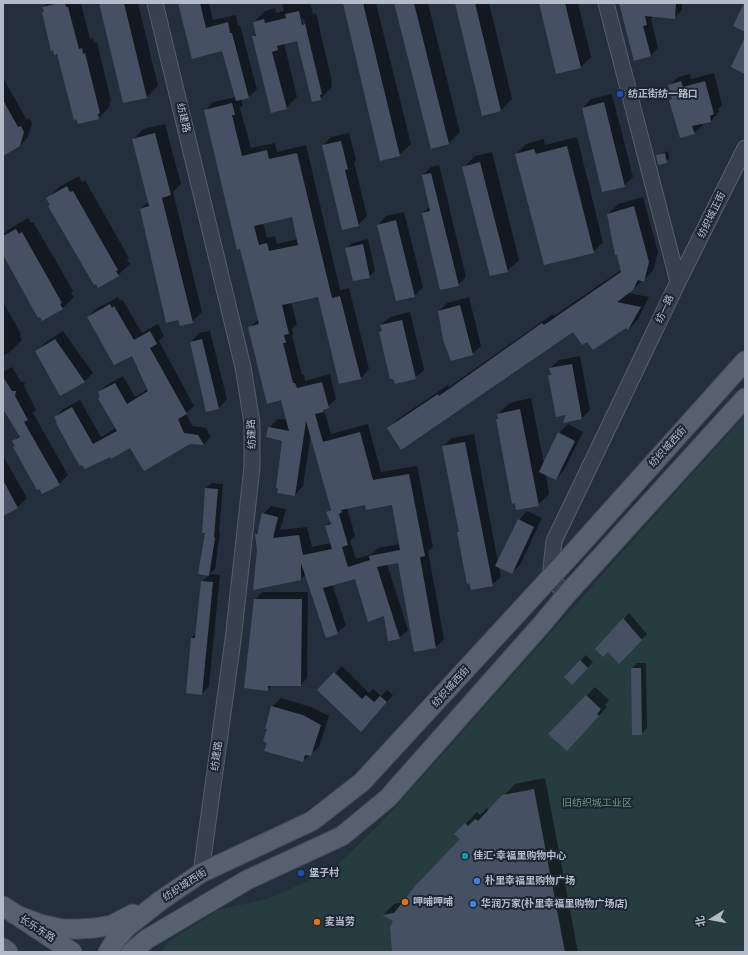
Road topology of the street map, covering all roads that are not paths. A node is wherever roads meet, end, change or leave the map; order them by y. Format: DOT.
graph roads {
  1 [pos="155,3"];
  2 [pos="606,3"];
  3 [pos="745,148"];
  4 [pos="678,282"];
  5 [pos="745,361"];
  6 [pos="745,398"];
  7 [pos="550,578"];
  8 [pos="567,594"];
  9 [pos="201,872"];
  10 [pos="160,901"];
  11 [pos="8,910"];
  12 [pos="158,932"];
  13 [pos="3,948"];
  14 [pos="8,952"];
  15 [pos="72,952"];
  16 [pos="108,952"];
  17 [pos="131,952"];
  18 [pos="155,952"];
  1 -- 9 [label="street, 纺建路"];
  2 -- 4 [label="street"];
  3 -- 4 [label="street, 纺织城正街"];
  4 -- 7 [label="street, 纺一路"];
  5 -- 7 [label="main road, 纺织城西街"];
  6 -- 8 [label="main road"];
  7 -- 8 [label="street"];
  7 -- 9 [label="main road, 纺织城西街"];
  8 -- 12 [label="main road"];
  9 -- 10 [label="main road, 纺织城西街"];
  10 -- 11 [label="main road"];
  10 -- 16 [label="main road, 纺织城西街"];
  11 -- 15 [label="main road, 长乐东路"];
  12 -- 17 [label="main road"];
  12 -- 18 [label="main road"];
  13 -- 14 [label="main road"];
}
